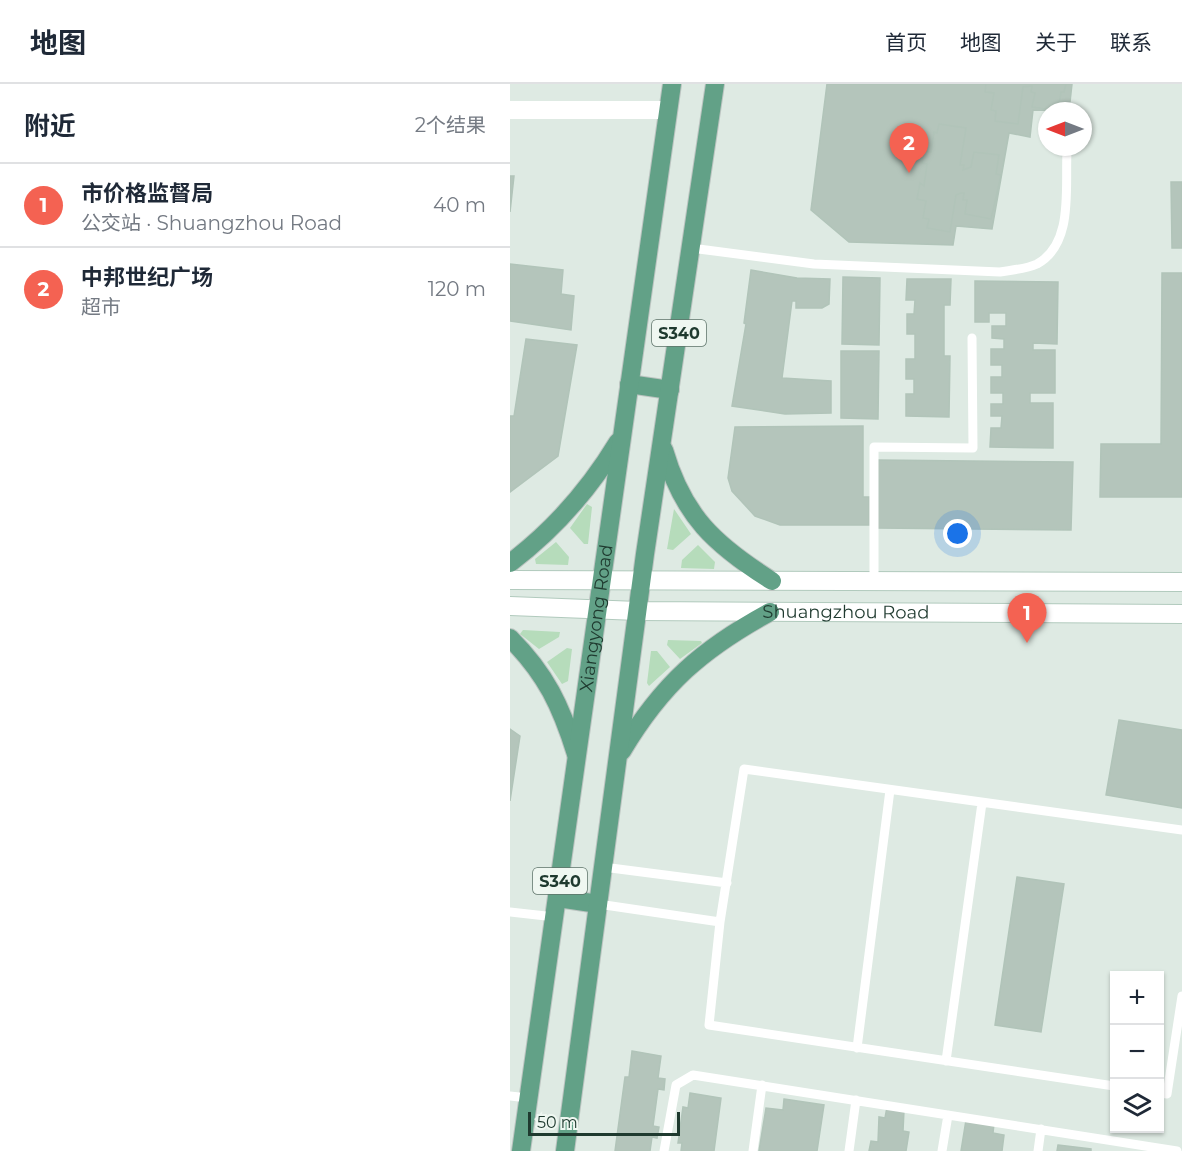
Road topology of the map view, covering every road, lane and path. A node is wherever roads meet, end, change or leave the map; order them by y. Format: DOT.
graph roads {
  1 [pos="672,84"];
  2 [pos="715,84"];
  3 [pos="510,110"];
  4 [pos="668,110"];
  5 [pos="1067,156"];
  6 [pos="691,248"];
  7 [pos="972,338"];
  8 [pos="629,384"];
  9 [pos="670,390"];
  10 [pos="622,436"];
  11 [pos="663,443"];
  12 [pos="510,563"];
  13 [pos="510,580"];
  14 [pos="602,580"];
  15 [pos="772,580"];
  16 [pos="642,581"];
  17 [pos="881,581"];
  18 [pos="1182,582"];
  19 [pos="510,606"];
  20 [pos="598,610"];
  21 [pos="638,611"];
  22 [pos="770,612"];
  23 [pos="888,612"];
  24 [pos="1182,614"];
  25 [pos="510,638"];
  26 [pos="618,758"];
  27 [pos="578,759"];
  28 [pos="890,790"];
  29 [pos="982,803"];
  30 [pos="1182,830"];
  31 [pos="603,867"];
  32 [pos="727,883"];
  33 [pos="558,898"];
  34 [pos="598,903"];
  35 [pos="510,912"];
  36 [pos="555,917"];
  37 [pos="720,922"];
  38 [pos="1182,996"];
  39 [pos="857,1048"];
  40 [pos="946,1061"];
  41 [pos="762,1085"];
  42 [pos="1110,1085"];
  43 [pos="1164,1094"];
  44 [pos="510,1096"];
  45 [pos="528,1098"];
  46 [pos="856,1100"];
  47 [pos="948,1114"];
  48 [pos="1041,1129"];
  49 [pos="1133,1148"];
  50 [pos="521,1151"];
  51 [pos="565,1151"];
  52 [pos="664,1151"];
  53 [pos="753,1151"];
  54 [pos="849,1151"];
  55 [pos="942,1151"];
  56 [pos="1038,1151"];
  57 [pos="1177,1151"];
  1 -- 4 [label="main road, Xiangyong Road / S340"];
  2 -- 6 [label="main road, S340"];
  3 -- 4 [label="main road"];
  4 -- 8 [label="main road, Xiangyong Road / S340"];
  5 -- 6 [label="lane"];
  6 -- 9 [label="main road, S340"];
  7 -- 17 [label="lane"];
  8 -- 9 [label="main road"];
  8 -- 10 [label="main road, Xiangyong Road / S340"];
  9 -- 11 [label="main road, S340"];
  10 -- 12 [label="main road"];
  10 -- 14 [label="main road, Xiangyong Road / S340"];
  11 -- 15 [label="main road"];
  11 -- 16 [label="main road, S340"];
  13 -- 14 [label="main road, Shuangzhou Road"];
  14 -- 16 [label="main road, Shuangzhou Road"];
  14 -- 20 [label="main road, Xiangyong Road / S340"];
  15 -- 16 [label="main road, Shuangzhou Road"];
  15 -- 17 [label="main road, Shuangzhou Road"];
  16 -- 21 [label="main road, S340"];
  17 -- 18 [label="main road, Shuangzhou Road"];
  17 -- 23 [label="main road"];
  19 -- 20 [label="main road, Shuangzhou Road"];
  20 -- 21 [label="main road, Shuangzhou Road"];
  20 -- 27 [label="main road, Xiangyong Road / S340"];
  21 -- 22 [label="main road, Shuangzhou Road"];
  21 -- 26 [label="main road, S340"];
  22 -- 23 [label="main road, Shuangzhou Road"];
  22 -- 26 [label="main road"];
  23 -- 24 [label="main road, Shuangzhou Road"];
  25 -- 27 [label="main road"];
  26 -- 31 [label="main road, S340"];
  27 -- 33 [label="main road, Xiangyong Road / S340"];
  28 -- 29 [label="lane"];
  28 -- 32 [label="lane"];
  28 -- 39 [label="lane"];
  29 -- 30 [label="lane"];
  29 -- 40 [label="lane"];
  31 -- 32 [label="lane"];
  31 -- 34 [label="main road, S340"];
  32 -- 37 [label="lane"];
  33 -- 34 [label="main road"];
  33 -- 36 [label="main road, Xiangyong Road / S340"];
  34 -- 37 [label="lane"];
  34 -- 51 [label="main road, S340"];
  35 -- 36 [label="lane"];
  36 -- 45 [label="main road, Xiangyong Road / S340"];
  37 -- 39 [label="lane"];
  38 -- 43 [label="lane"];
  39 -- 40 [label="lane"];
  40 -- 42 [label="lane"];
  41 -- 46 [label="lane"];
  41 -- 52 [label="lane"];
  41 -- 53 [label="lane"];
  44 -- 45 [label="lane"];
  45 -- 50 [label="main road, Xiangyong Road / S340"];
  46 -- 47 [label="lane"];
  46 -- 54 [label="lane"];
  47 -- 48 [label="lane"];
  47 -- 55 [label="lane"];
  48 -- 49 [label="lane"];
  48 -- 56 [label="lane"];
  49 -- 57 [label="lane"];
}
